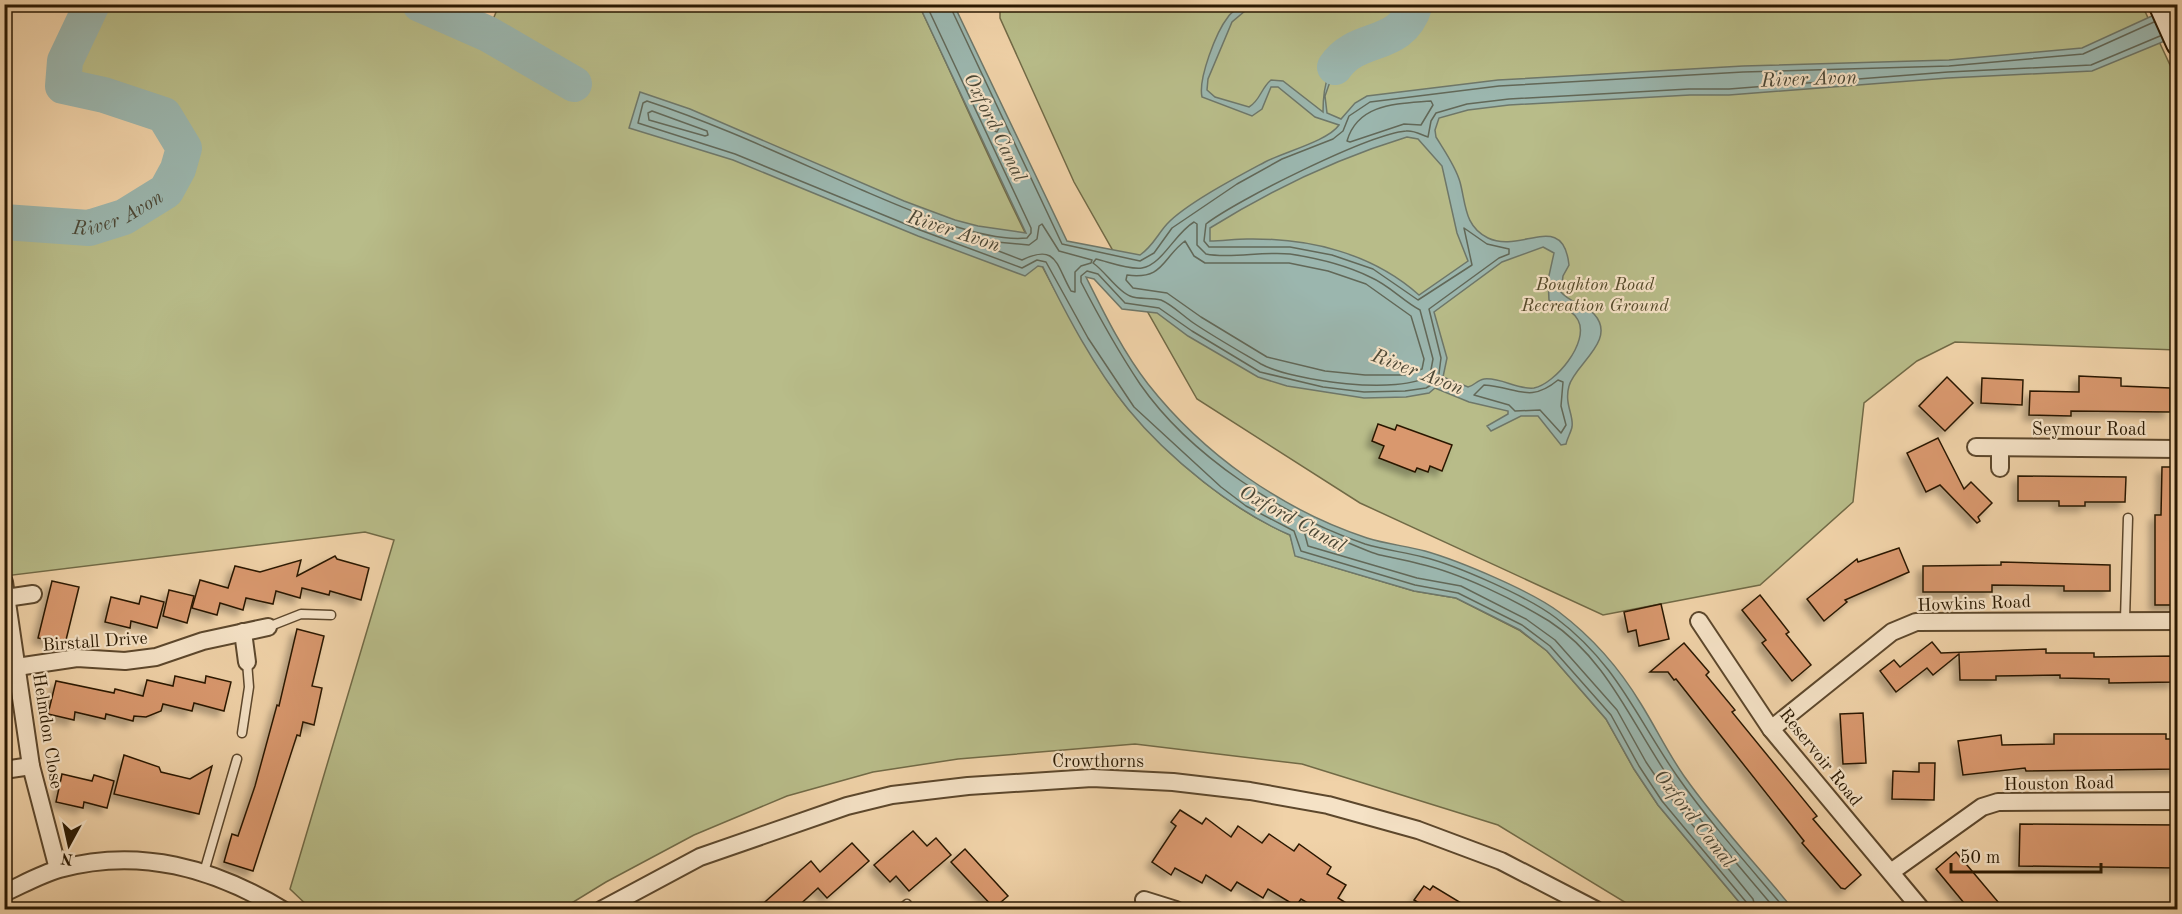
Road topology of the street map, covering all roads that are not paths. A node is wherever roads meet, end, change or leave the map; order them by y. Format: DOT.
graph roads {
  1 [pos="2160,4"];
  2 [pos="2178,44"];
  3 [pos="1976,447"];
  4 [pos="2000,449"];
  5 [pos="2178,449"];
  6 [pos="2000,468"];
  7 [pos="2128,518"];
  8 [pos="5,590"];
  9 [pos="33,594"];
  10 [pos="331,615"];
  11 [pos="2125,620"];
  12 [pos="1699,621"];
  13 [pos="2178,621"];
  14 [pos="268,627"];
  15 [pos="243,632"];
  16 [pos="247,662"];
  17 [pos="17,667"];
  18 [pos="1771,729"];
  19 [pos="242,733"];
  20 [pos="237,759"];
  21 [pos="31,766"];
  22 [pos="4,770"];
  23 [pos="2178,801"];
  24 [pos="58,869"];
  25 [pos="204,872"];
  26 [pos="1891,872"];
  27 [pos="4,892"];
  28 [pos="1144,900"];
  29 [pos="283,909"];
  30 [pos="601,909"];
  31 [pos="1176,909"];
  32 [pos="1596,909"];
  33 [pos="1922,909"];
  1 -- 2 [label="street"];
  3 -- 4 [label="street, Seymour Road"];
  4 -- 5 [label="street, Seymour Road"];
  4 -- 6 [label="street"];
  7 -- 11 [label="lane"];
  8 -- 9 [label="street, Helmdon Close"];
  8 -- 17 [label="street, Helmdon Close"];
  10 -- 14 [label="lane"];
  11 -- 13 [label="street, Howkins Road"];
  11 -- 18 [label="street, Howkins Road"];
  12 -- 18 [label="street, Reservoir Road"];
  14 -- 15 [label="street, Birstall Drive"];
  15 -- 16 [label="street"];
  15 -- 17 [label="street, Birstall Drive"];
  16 -- 19 [label="lane"];
  17 -- 21 [label="street, Helmdon Close"];
  18 -- 26 [label="street, Reservoir Road"];
  20 -- 25 [label="lane"];
  21 -- 22 [label="street"];
  21 -- 24 [label="street, Helmdon Close"];
  23 -- 26 [label="street, Houston Road"];
  24 -- 25 [label="street"];
  24 -- 27 [label="street"];
  25 -- 29 [label="street"];
  26 -- 33 [label="street, Reservoir Road"];
  28 -- 31 [label="street"];
  30 -- 32 [label="street, Crowthorns"];
}
